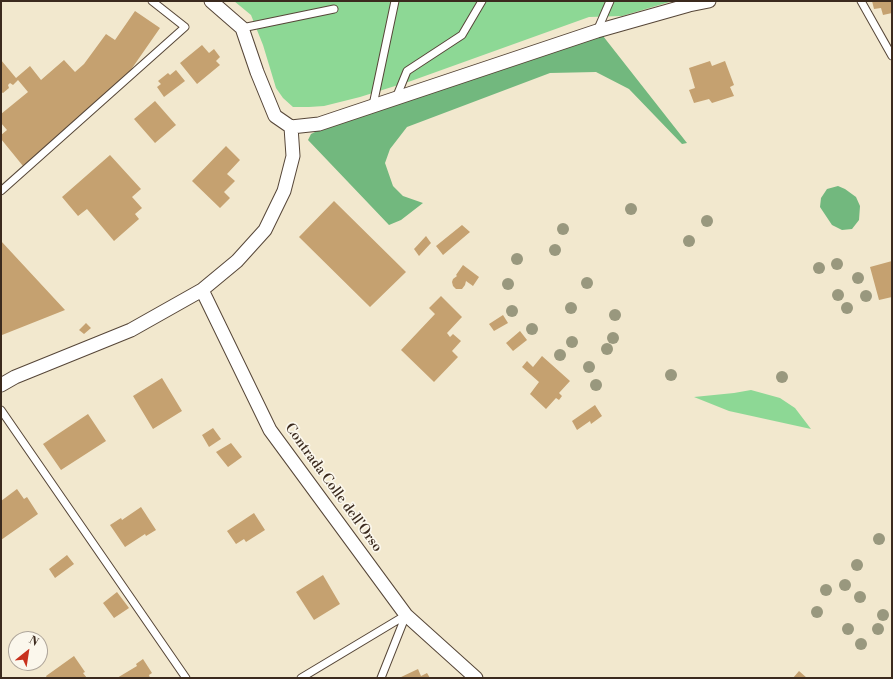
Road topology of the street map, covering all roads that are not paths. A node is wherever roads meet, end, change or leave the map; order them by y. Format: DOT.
graph roads {
  1 [pos="152,1"];
  2 [pos="211,1"];
  3 [pos="395,1"];
  4 [pos="482,1"];
  5 [pos="610,1"];
  6 [pos="709,1"];
  7 [pos="861,1"];
  8 [pos="689,3"];
  9 [pos="334,10"];
  10 [pos="242,28"];
  11 [pos="597,31"];
  12 [pos="892,56"];
  13 [pos="396,98"];
  14 [pos="374,105"];
  15 [pos="291,127"];
  16 [pos="1,192"];
  17 [pos="202,290"];
  18 [pos="1,384"];
  19 [pos="1,410"];
  20 [pos="406,615"];
  21 [pos="186,678"];
  22 [pos="301,678"];
  23 [pos="381,678"];
  24 [pos="476,678"];
  1 -- 16 [label="lane"];
  2 -- 10 [label="street"];
  3 -- 14 [label="lane"];
  4 -- 13 [label="lane"];
  5 -- 11 [label="lane"];
  6 -- 8 [label="street"];
  7 -- 12 [label="lane"];
  8 -- 11 [label="street"];
  9 -- 10 [label="lane"];
  10 -- 15 [label="street"];
  11 -- 13 [label="street"];
  13 -- 14 [label="street"];
  14 -- 15 [label="street"];
  15 -- 17 [label="street"];
  17 -- 18 [label="street"];
  17 -- 20 [label="street, Contrada Colle dell'Orso"];
  19 -- 21 [label="lane"];
  20 -- 22 [label="lane"];
  20 -- 23 [label="lane"];
  20 -- 24 [label="street, Contrada Colle dell'Orso"];
}
